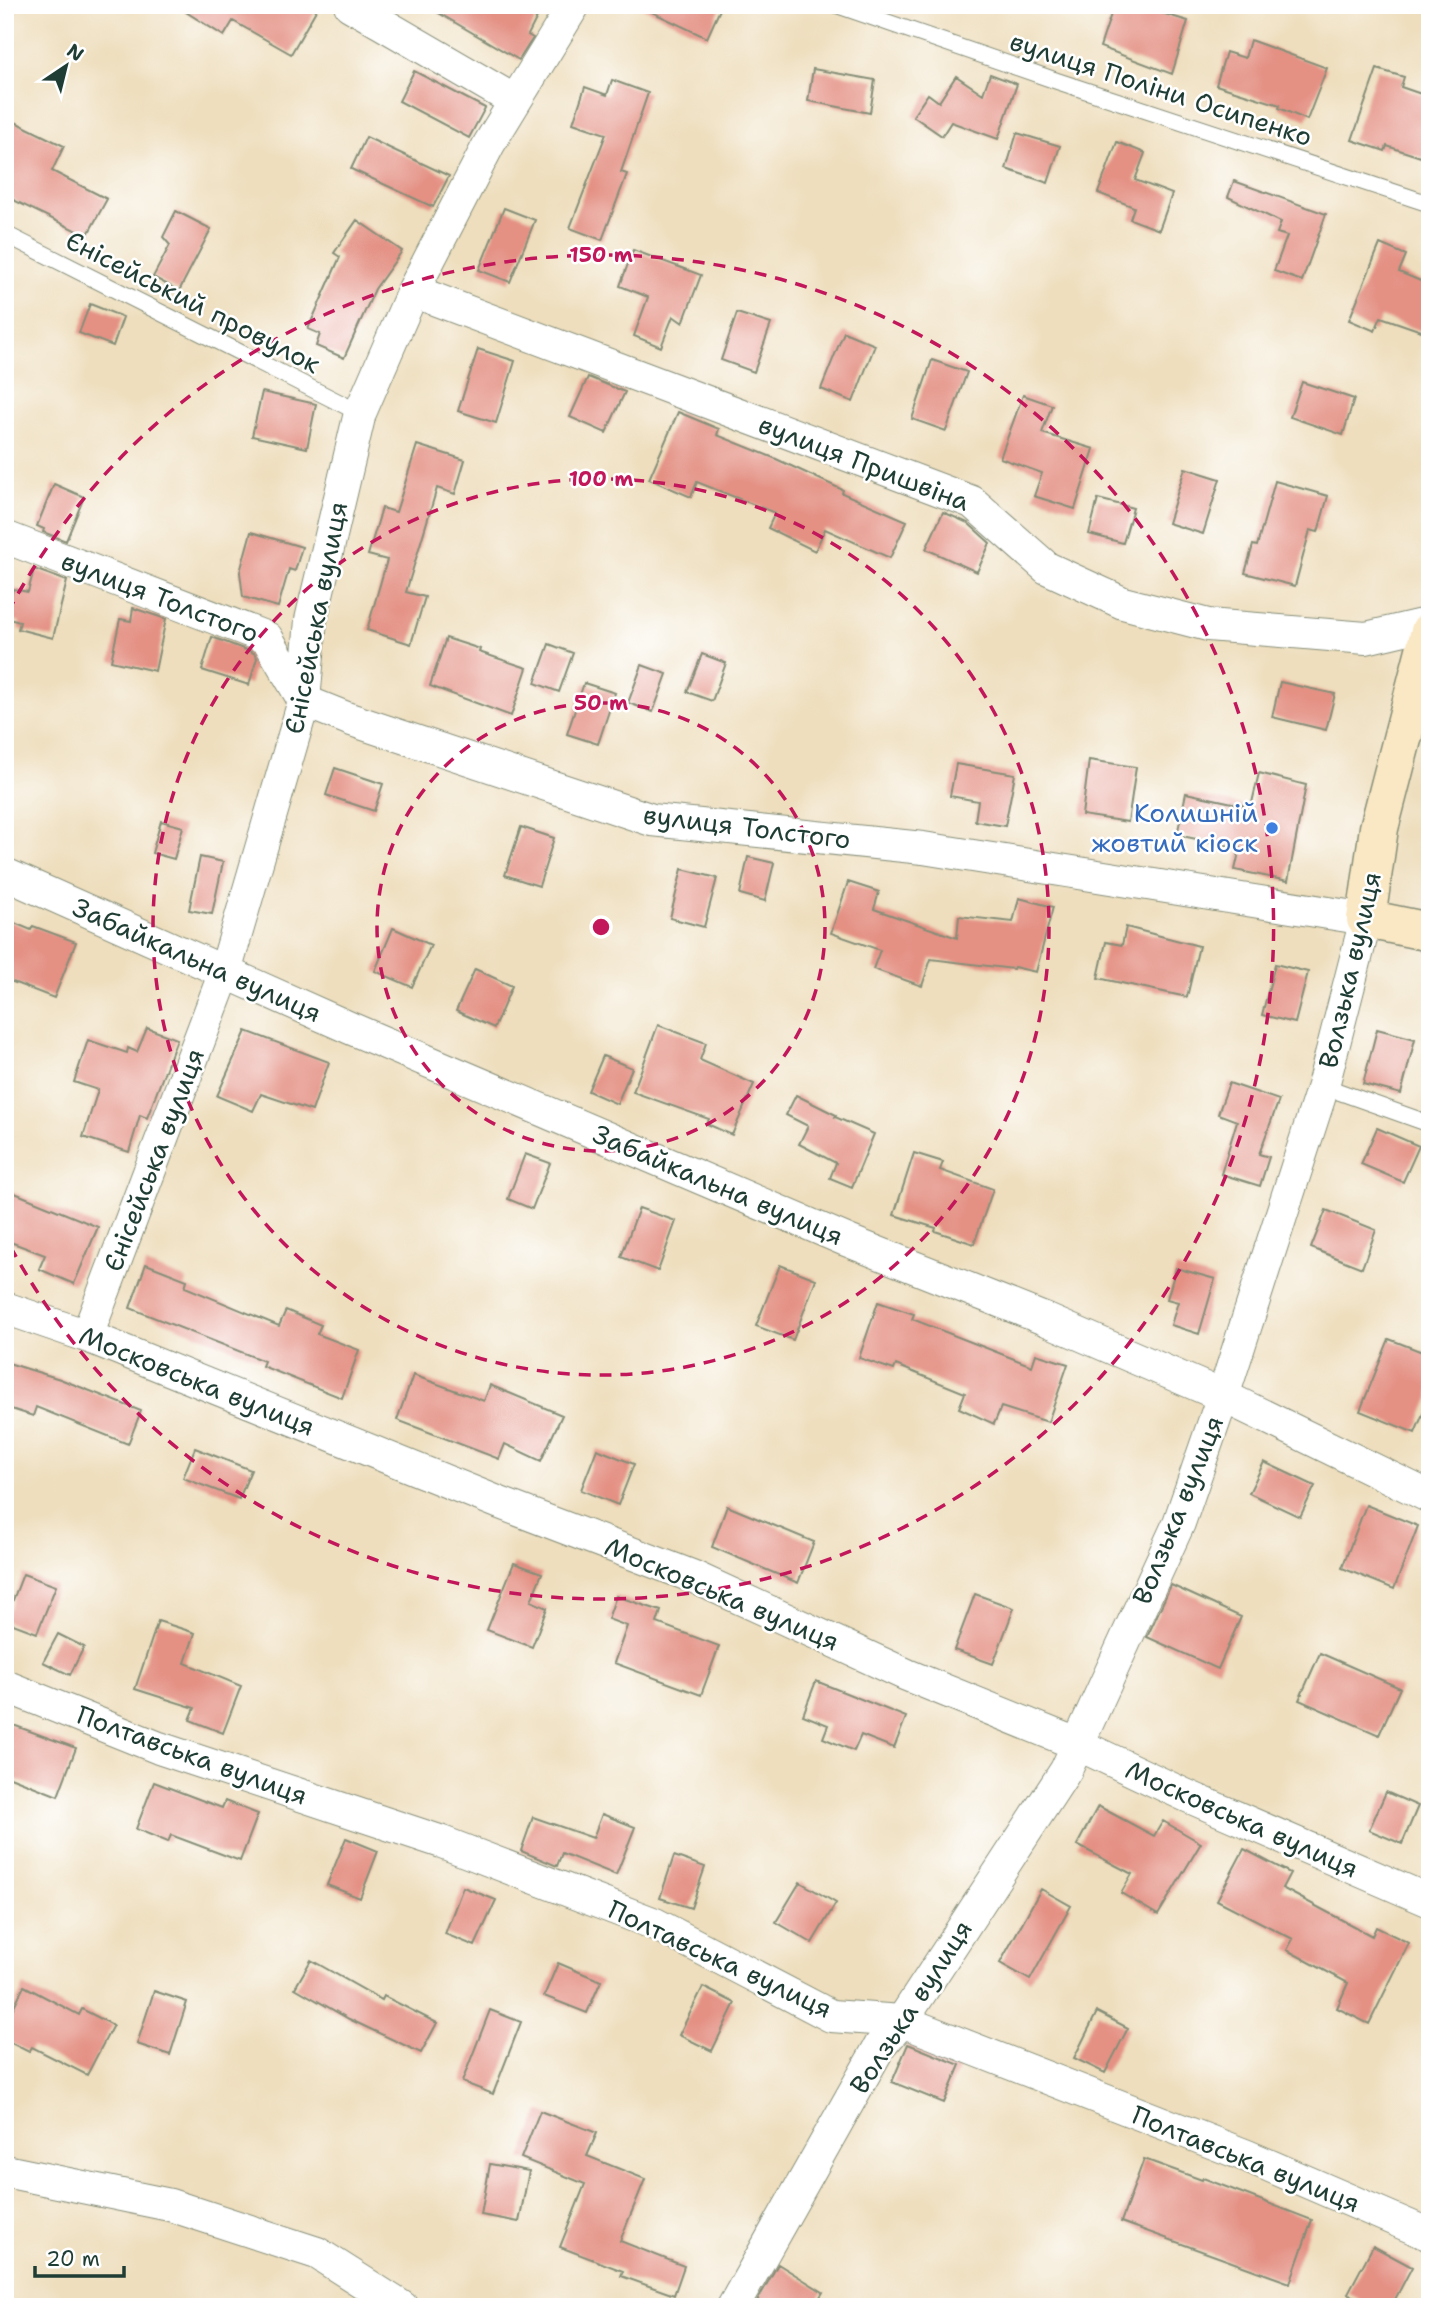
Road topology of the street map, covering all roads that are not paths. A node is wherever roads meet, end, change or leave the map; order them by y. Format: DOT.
graph roads {
  1 [pos="350,5"];
  2 [pos="574,5"];
  3 [pos="837,5"];
  4 [pos="515,101"];
  5 [pos="1430,204"];
  6 [pos="5,234"];
  7 [pos="413,291"];
  8 [pos="359,413"];
  9 [pos="5,537"];
  10 [pos="1430,624"];
  11 [pos="1430,631"];
  12 [pos="304,701"];
  13 [pos="5,874"];
  14 [pos="1366,919"];
  15 [pos="1430,932"];
  16 [pos="225,972"];
  17 [pos="1323,1086"];
  18 [pos="1430,1124"];
  19 [pos="5,1308"];
  20 [pos="87,1336"];
  21 [pos="1223,1396"];
  22 [pos="1430,1497"];
  23 [pos="5,1686"];
  24 [pos="1077,1744"];
  25 [pos="1430,1901"];
  26 [pos="902,2021"];
  27 [pos="5,2171"];
  28 [pos="1430,2235"];
  29 [pos="402,2307"];
  30 [pos="733,2307"];
  1 -- 4 [label="street"];
  2 -- 4 [label="street, Єнісейська вулиця"];
  3 -- 5 [label="lane, вулиця Поліни Осипенко"];
  4 -- 7 [label="street, Єнісейська вулиця"];
  6 -- 8 [label="lane, Єнісейський провулок"];
  7 -- 8 [label="street, Єнісейська вулиця"];
  7 -- 10 [label="street, вулиця Пришвіна"];
  8 -- 12 [label="street, Єнісейська вулиця"];
  9 -- 12 [label="street, вулиця Толстого"];
  11 -- 14 [label="street, Волзька вулиця"];
  12 -- 14 [label="street, вулиця Толстого"];
  12 -- 16 [label="street, Єнісейська вулиця"];
  13 -- 16 [label="street, Забайкальна вулиця"];
  14 -- 15 [label="street, вулиця Толстого"];
  14 -- 17 [label="street, Волзька вулиця"];
  16 -- 20 [label="street, Єнісейська вулиця"];
  16 -- 21 [label="street, Забайкальна вулиця"];
  17 -- 18 [label="lane"];
  17 -- 21 [label="street, Волзька вулиця"];
  19 -- 20 [label="street, Московська вулиця"];
  20 -- 24 [label="street, Московська вулиця"];
  21 -- 22 [label="street, Забайкальна вулиця"];
  21 -- 24 [label="street, Волзька вулиця"];
  23 -- 26 [label="street, Полтавська вулиця"];
  24 -- 25 [label="street, Московська вулиця"];
  24 -- 26 [label="street, Волзька вулиця"];
  26 -- 28 [label="street, Полтавська вулиця"];
  26 -- 30 [label="street, Волзька вулиця"];
  27 -- 29 [label="street"];
}
